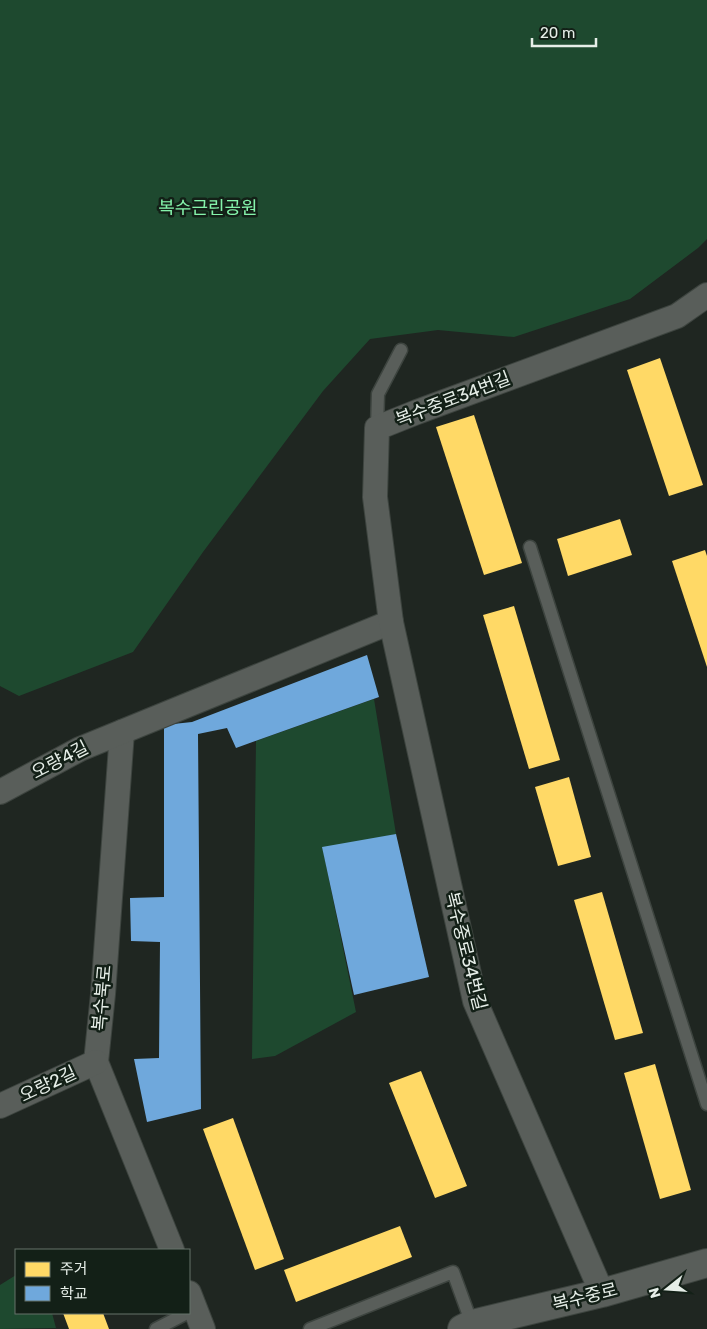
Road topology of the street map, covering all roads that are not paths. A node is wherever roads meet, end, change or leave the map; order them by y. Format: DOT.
graph roads {
  1 [pos="707,295"];
  2 [pos="401,350"];
  3 [pos="377,428"];
  4 [pos="530,547"];
  5 [pos="391,622"];
  6 [pos="122,732"];
  7 [pos="0,792"];
  8 [pos="96,1062"];
  9 [pos="707,1104"];
  10 [pos="0,1106"];
  11 [pos="172,1249"];
  12 [pos="707,1263"];
  13 [pos="602,1293"];
  14 [pos="187,1314"];
  15 [pos="467,1327"];
  16 [pos="156,1329"];
  17 [pos="310,1329"];
  1 -- 3 [label="street, 복수중로34번길"];
  2 -- 3 [label="lane"];
  3 -- 5 [label="street, 복수중로34번길"];
  4 -- 9 [label="lane"];
  5 -- 6 [label="street"];
  5 -- 13 [label="street, 복수중로34번길"];
  6 -- 7 [label="street, 오량4길"];
  6 -- 8 [label="street, 복수북로"];
  8 -- 10 [label="street, 오량2길"];
  8 -- 11 [label="street, 복수북로"];
  12 -- 13 [label="street, 복수중로"];
  13 -- 15 [label="street, 복수중로"];
  14 -- 16 [label="lane"];
  15 -- 17 [label="lane"];
}
